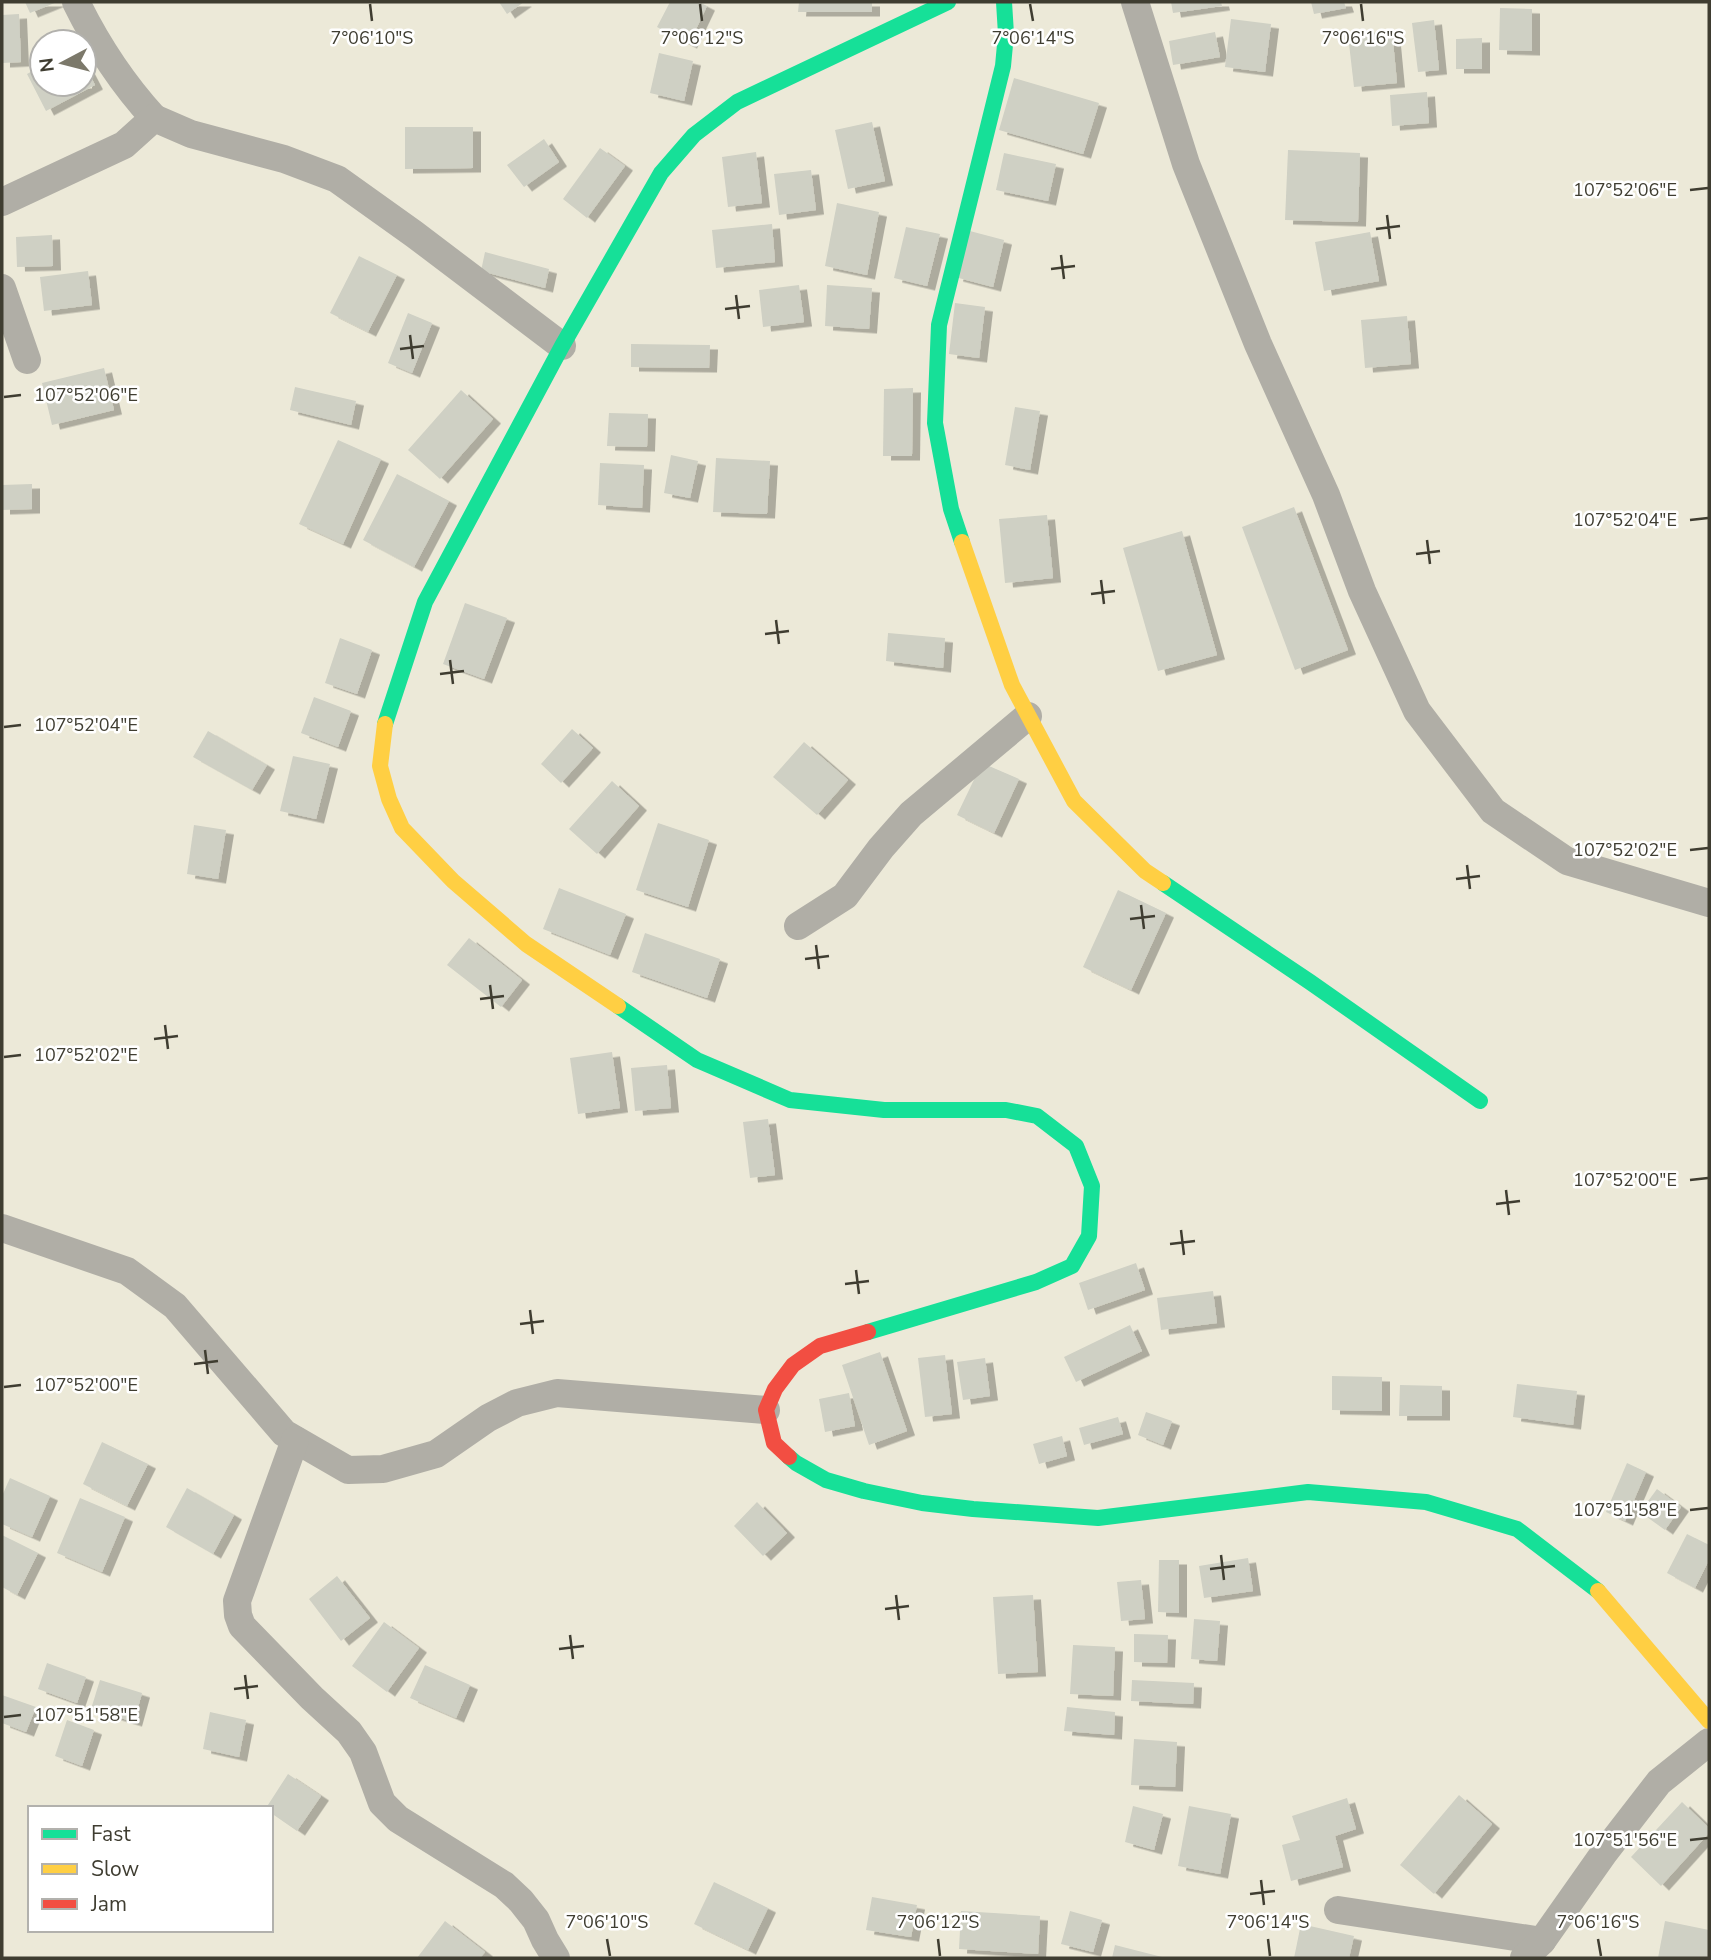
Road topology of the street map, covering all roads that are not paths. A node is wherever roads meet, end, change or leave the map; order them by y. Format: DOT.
graph roads {
  1 [pos="76,2"];
  2 [pos="947,2"];
  3 [pos="1004,2"];
  4 [pos="1135,2"];
  5 [pos="155,118"];
  6 [pos="2,202"];
  7 [pos="2,288"];
  8 [pos="562,346"];
  9 [pos="27,360"];
  10 [pos="1028,716"];
  11 [pos="1709,903"];
  12 [pos="798,926"];
  13 [pos="1480,1101"];
  14 [pos="2,1228"];
  15 [pos="765,1410"];
  16 [pos="295,1440"];
  17 [pos="1709,1721"];
  18 [pos="1709,1742"];
  19 [pos="1338,1910"];
  20 [pos="1533,1950"];
  21 [pos="556,1958"];
  1 -- 5 [label="street"];
  2 -- 8 [label="street"];
  3 -- 10 [label="street"];
  4 -- 11 [label="street"];
  5 -- 6 [label="street"];
  5 -- 8 [label="street"];
  7 -- 9 [label="street"];
  8 -- 15 [label="street"];
  10 -- 12 [label="street"];
  10 -- 13 [label="street"];
  14 -- 16 [label="street"];
  15 -- 16 [label="street"];
  15 -- 17 [label="street"];
  16 -- 21 [label="street"];
  18 -- 20 [label="street"];
  19 -- 20 [label="street"];
}
